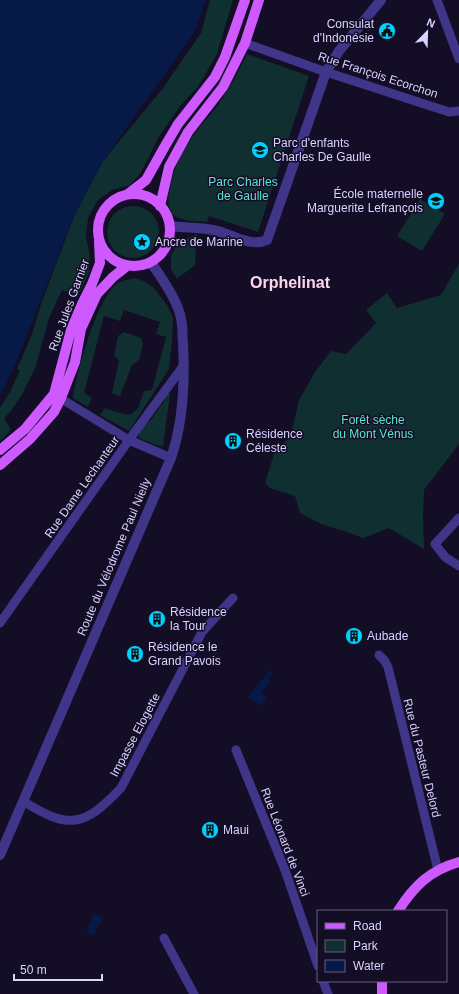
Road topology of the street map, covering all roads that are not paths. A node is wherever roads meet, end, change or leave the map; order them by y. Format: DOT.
graph roads {
  1 [pos="245,0"];
  2 [pos="259,0"];
  3 [pos="381,0"];
  4 [pos="437,0"];
  5 [pos="245,43"];
  6 [pos="459,59"];
  7 [pos="326,72"];
  8 [pos="459,111"];
  9 [pos="128,194"];
  10 [pos="160,206"];
  11 [pos="170,226"];
  12 [pos="99,241"];
  13 [pos="151,262"];
  14 [pos="127,266"];
  15 [pos="184,365"];
  16 [pos="57,396"];
  17 [pos="45,406"];
  18 [pos="30,439"];
  19 [pos="129,440"];
  20 [pos="0,450"];
  21 [pos="171,458"];
  22 [pos="0,465"];
  23 [pos="459,518"];
  24 [pos="459,566"];
  25 [pos="233,598"];
  26 [pos="0,623"];
  27 [pos="379,655"];
  28 [pos="236,750"];
  29 [pos="23,801"];
  30 [pos="0,855"];
  31 [pos="459,862"];
  32 [pos="438,870"];
  33 [pos="399,910"];
  34 [pos="164,938"];
  35 [pos="317,963"];
  36 [pos="323,982"];
  37 [pos="382,982"];
  38 [pos="194,994"];
  39 [pos="328,994"];
  40 [pos="382,994"];
  1 -- 9 [label="main road"];
  2 -- 5 [label="main road"];
  3 -- 7 [label="street"];
  4 -- 6 [label="street"];
  5 -- 7 [label="street, Rue François Ecorchon"];
  5 -- 10 [label="main road"];
  7 -- 8 [label="street, Rue François Ecorchon"];
  7 -- 11 [label="street"];
  9 -- 10 [label="main road"];
  9 -- 12 [label="main road"];
  10 -- 11 [label="main road"];
  11 -- 13 [label="main road"];
  12 -- 14 [label="main road"];
  12 -- 16 [label="main road, Rue Jules Garnier"];
  13 -- 14 [label="main road"];
  13 -- 15 [label="street, Route du Vélodrome Paul Nielly"];
  14 -- 16 [label="main road, Rue Jules Garnier"];
  15 -- 19 [label="street, Rue Dame Lechanteur"];
  15 -- 21 [label="street, Route du Vélodrome Paul Nielly"];
  16 -- 17 [label="main road, Rue Jules Garnier"];
  16 -- 18 [label="main road, Rue Jules Garnier"];
  16 -- 19 [label="street"];
  17 -- 18 [label="main road"];
  17 -- 20 [label="main road, Rue Jules Garnier"];
  18 -- 22 [label="main road, Rue Jules Garnier"];
  19 -- 21 [label="street"];
  19 -- 26 [label="street, Rue Dame Lechanteur"];
  21 -- 29 [label="street, Route du Vélodrome Paul Nielly"];
  23 -- 24 [label="street"];
  25 -- 29 [label="street, Impasse Elogette"];
  27 -- 32 [label="street, Rue du Pasteur Delord"];
  28 -- 35 [label="street, Rue Léonard de Vinci"];
  29 -- 30 [label="street, Route du Vélodrome Paul Nielly"];
  31 -- 32 [label="main road"];
  32 -- 33 [label="main road"];
  34 -- 38 [label="street"];
  36 -- 39 [label="street"];
  37 -- 40 [label="main road"];
}
